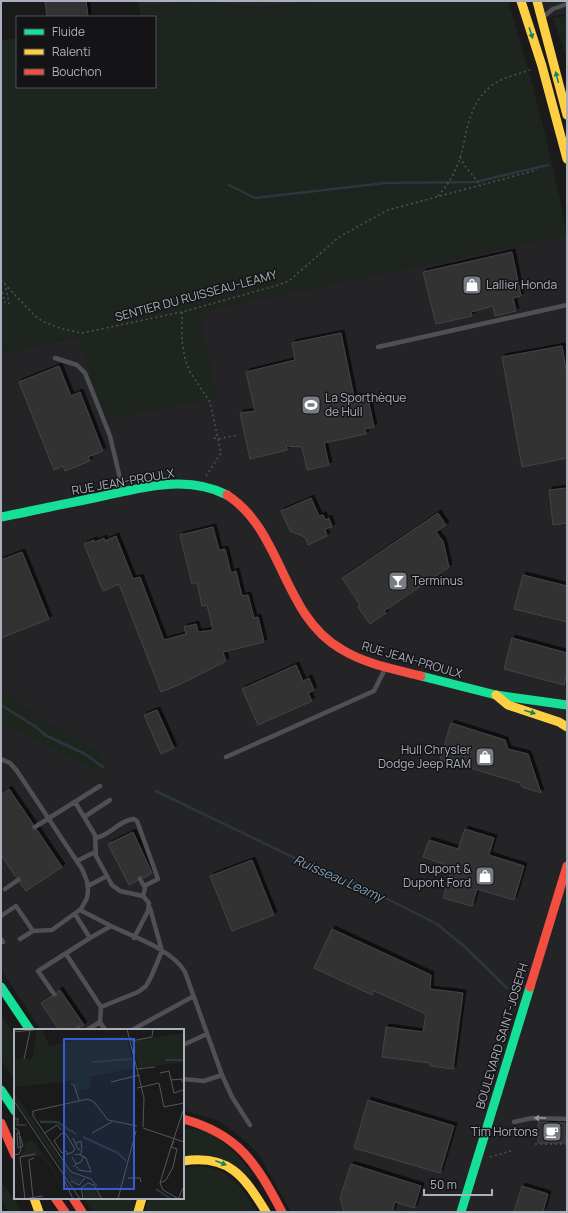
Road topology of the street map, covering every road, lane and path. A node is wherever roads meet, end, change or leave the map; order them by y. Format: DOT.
graph roads {
  1 [pos="520,1"];
  2 [pos="537,1"];
  3 [pos="567,4"];
  4 [pos="542,19"];
  5 [pos="542,66"];
  6 [pos="567,115"];
  7 [pos="460,157"];
  8 [pos="567,159"];
  9 [pos="537,170"];
  10 [pos="481,186"];
  11 [pos="438,196"];
  12 [pos="1,280"];
  13 [pos="6,283"];
  14 [pos="1,287"];
  15 [pos="5,303"];
  16 [pos="9,304"];
  17 [pos="567,305"];
  18 [pos="182,312"];
  19 [pos="378,347"];
  20 [pos="55,358"];
  21 [pos="238,435"];
  22 [pos="214,438"];
  23 [pos="218,439"];
  24 [pos="205,478"];
  25 [pos="124,491"];
  26 [pos="1,517"];
  27 [pos="386,667"];
  28 [pos="496,695"];
  29 [pos="567,705"];
  30 [pos="567,727"];
  31 [pos="226,757"];
  32 [pos="1,760"];
  33 [pos="100,786"];
  34 [pos="110,800"];
  35 [pos="75,802"];
  36 [pos="84,817"];
  37 [pos="48,818"];
  38 [pos="35,827"];
  39 [pos="96,838"];
  40 [pos="95,852"];
  41 [pos="77,861"];
  42 [pos="567,866"];
  43 [pos="107,876"];
  44 [pos="140,879"];
  45 [pos="18,880"];
  46 [pos="88,886"];
  47 [pos="144,886"];
  48 [pos="5,889"];
  49 [pos="143,896"];
  50 [pos="150,908"];
  51 [pos="80,910"];
  52 [pos="75,914"];
  53 [pos="1,916"];
  54 [pos="111,926"];
  55 [pos="33,930"];
  56 [pos="90,938"];
  57 [pos="134,938"];
  58 [pos="20,939"];
  59 [pos="162,952"];
  60 [pos="66,954"];
  61 [pos="1,987"];
  62 [pos="54,994"];
  63 [pos="194,996"];
  64 [pos="101,1007"];
  65 [pos="100,1022"];
  66 [pos="29,1029"];
  67 [pos="89,1029"];
  68 [pos="104,1029"];
  69 [pos="134,1029"];
  70 [pos="207,1034"];
  71 [pos="184,1046"];
  72 [pos="222,1075"];
  73 [pos="184,1080"];
  74 [pos="3,1087"];
  75 [pos="14,1093"];
  76 [pos="14,1110"];
  77 [pos="1,1116"];
  78 [pos="184,1119"];
  79 [pos="567,1119"];
  80 [pos="514,1122"];
  81 [pos="1,1123"];
  82 [pos="250,1125"];
  83 [pos="14,1136"];
  84 [pos="535,1144"];
  85 [pos="566,1144"];
  86 [pos="510,1151"];
  87 [pos="14,1153"];
  88 [pos="490,1158"];
  89 [pos="184,1161"];
  90 [pos="34,1199"];
  91 [pos="56,1199"];
  92 [pos="74,1199"];
  93 [pos="142,1199"];
  94 [pos="39,1212"];
  95 [pos="65,1212"];
  96 [pos="82,1212"];
  97 [pos="138,1212"];
  98 [pos="266,1212"];
  99 [pos="282,1212"];
  100 [pos="461,1212"];
  1 -- 5 [label="main road, one-way"];
  2 -- 4 [label="main road"];
  3 -- 4 [label="lane"];
  6 -- 4 [label="main road, one-way"];
  5 -- 7 [label="path"];
  5 -- 8 [label="main road"];
  7 -- 10 [label="path"];
  7 -- 11 [label="path"];
  9 -- 10 [label="path, SENTIER DU RUISSEAU-LEAMY"];
  10 -- 11 [label="path, SENTIER DU RUISSEAU-LEAMY"];
  11 -- 18 [label="path, SENTIER DU RUISSEAU-LEAMY"];
  12 -- 13 [label="path, SENTIER DU RUISSEAU-LEAMY"];
  13 -- 16 [label="path"];
  13 -- 18 [label="path, SENTIER DU RUISSEAU-LEAMY"];
  14 -- 15 [label="path"];
  17 -- 19 [label="lane"];
  18 -- 23 [label="path"];
  20 -- 25 [label="lane"];
  21 -- 23 [label="path"];
  22 -- 23 [label="path"];
  23 -- 24 [label="path"];
  25 -- 26 [label="main road, RUE JEAN-PROULX"];
  25 -- 27 [label="main road, RUE JEAN-PROULX"];
  27 -- 28 [label="main road, RUE JEAN-PROULX"];
  27 -- 31 [label="lane"];
  28 -- 29 [label="main road, RUE JEAN-PROULX"];
  28 -- 30 [label="main road, RUE JEAN-PROULX, one-way"];
  32 -- 37 [label="lane"];
  33 -- 35 [label="lane"];
  34 -- 36 [label="lane"];
  35 -- 36 [label="lane"];
  35 -- 37 [label="lane"];
  36 -- 39 [label="lane"];
  37 -- 38 [label="lane"];
  37 -- 41 [label="lane"];
  39 -- 40 [label="lane"];
  39 -- 47 [label="lane"];
  40 -- 41 [label="lane"];
  40 -- 43 [label="lane"];
  41 -- 46 [label="lane"];
  42 -- 100 [label="main road, BOULEVARD SAINT-JOSEPH"];
  43 -- 46 [label="lane"];
  43 -- 49 [label="lane"];
  44 -- 47 [label="lane"];
  45 -- 48 [label="lane"];
  46 -- 51 [label="lane"];
  47 -- 49 [label="lane"];
  49 -- 50 [label="lane"];
  50 -- 57 [label="lane"];
  50 -- 59 [label="lane"];
  51 -- 52 [label="lane"];
  51 -- 54 [label="lane"];
  52 -- 55 [label="lane"];
  52 -- 56 [label="lane"];
  53 -- 55 [label="lane"];
  54 -- 56 [label="lane"];
  54 -- 57 [label="lane"];
  55 -- 58 [label="lane"];
  56 -- 60 [label="lane"];
  57 -- 59 [label="lane"];
  59 -- 63 [label="lane"];
  59 -- 64 [label="lane"];
  60 -- 62 [label="lane"];
  60 -- 64 [label="lane"];
  61 -- 66 [label="main road"];
  63 -- 69 [label="lane"];
  63 -- 70 [label="lane"];
  64 -- 65 [label="lane"];
  65 -- 67 [label="lane"];
  65 -- 68 [label="lane"];
  70 -- 71 [label="lane"];
  70 -- 72 [label="lane"];
  72 -- 73 [label="lane"];
  72 -- 82 [label="lane"];
  74 -- 75 [label="main road"];
  74 -- 76 [label="main road"];
  77 -- 83 [label="main road"];
  78 -- 99 [label="main road"];
  79 -- 80 [label="lane, one-way"];
  81 -- 87 [label="main road"];
  84 -- 85 [label="path"];
  86 -- 88 [label="path"];
  89 -- 98 [label="main road, one-way"];
  90 -- 94 [label="main road"];
  91 -- 95 [label="main road"];
  92 -- 96 [label="main road"];
  93 -- 97 [label="main road"];
}
